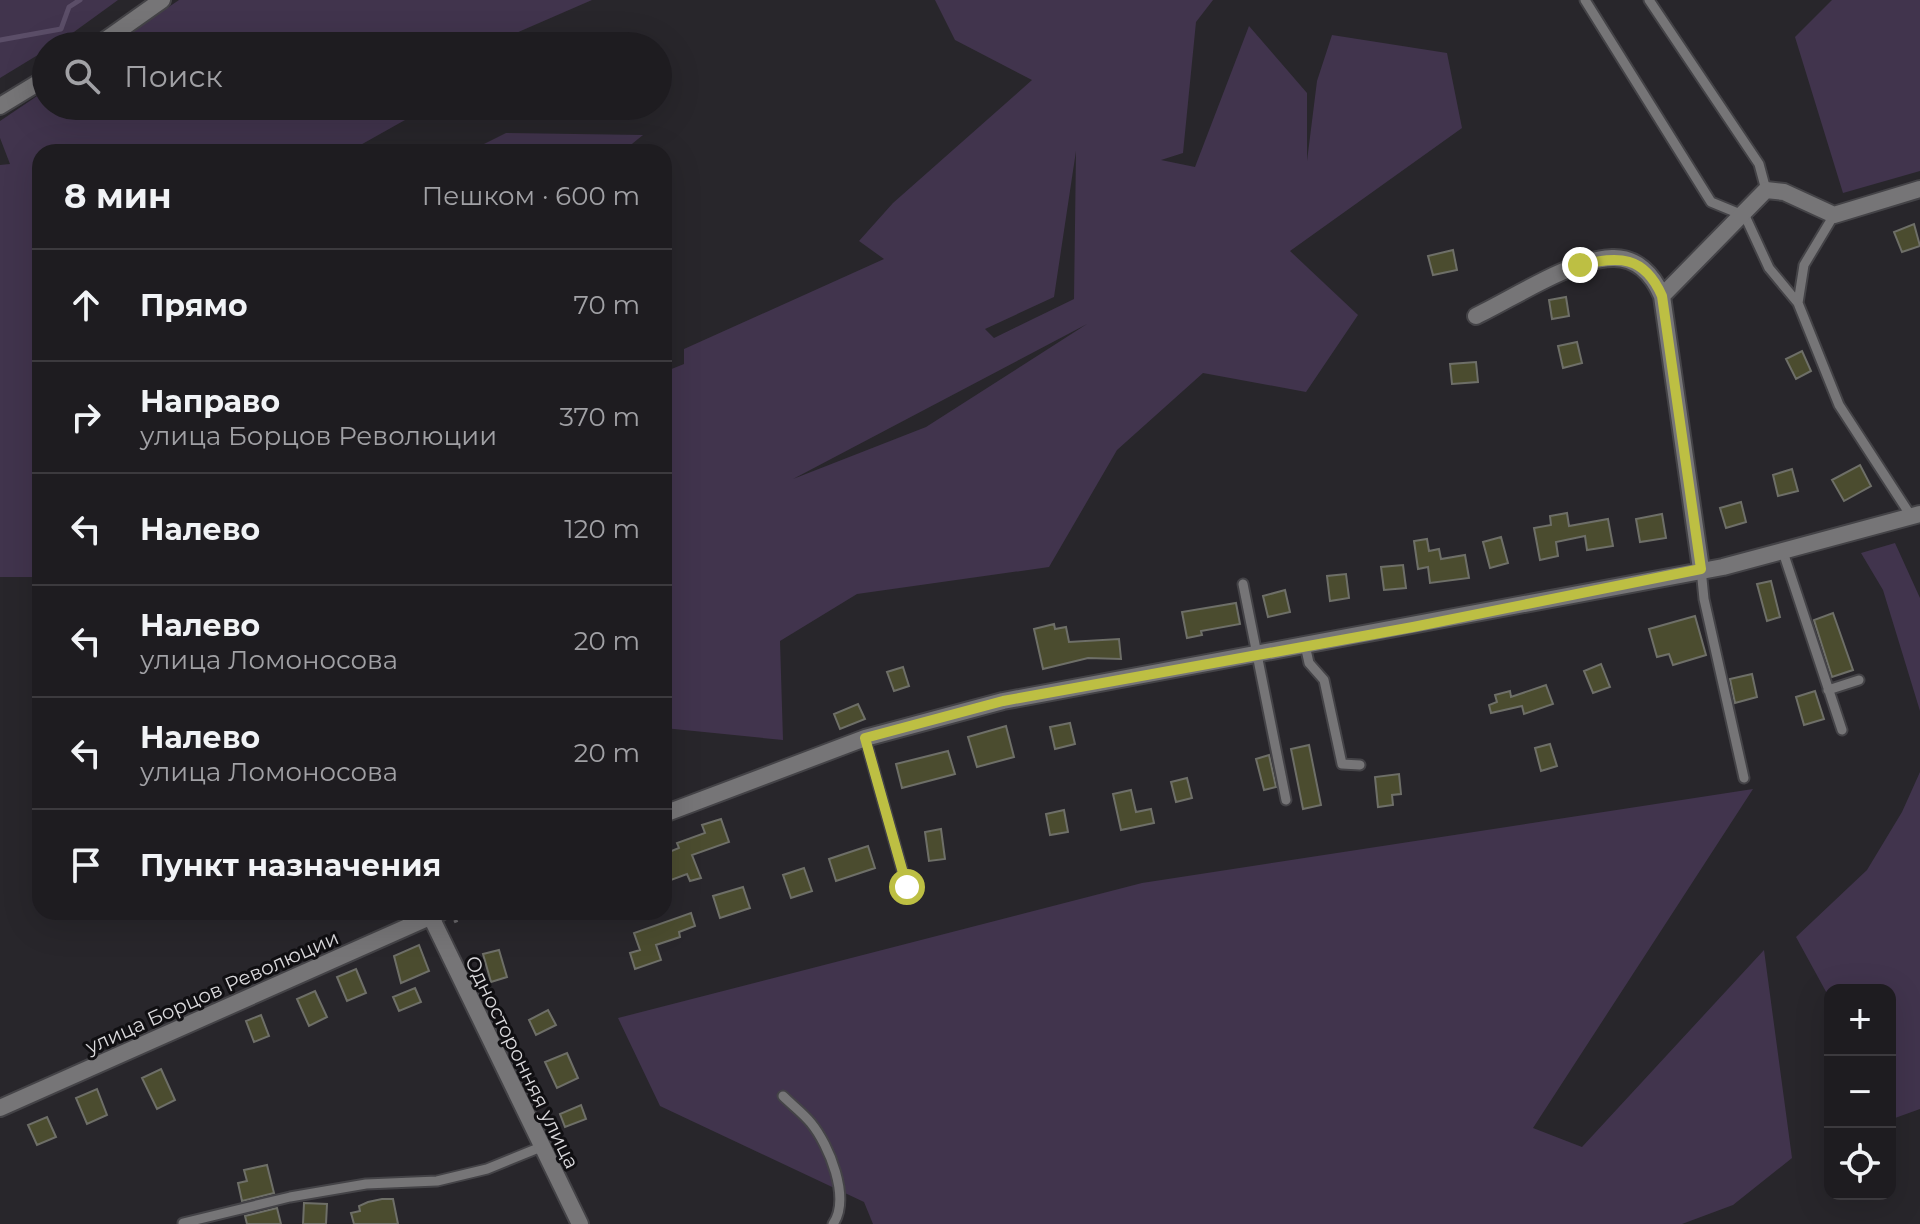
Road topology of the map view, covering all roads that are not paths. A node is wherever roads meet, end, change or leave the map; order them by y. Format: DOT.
graph roads {
  1 [pos="162,0"];
  2 [pos="1585,0"];
  3 [pos="1649,0"];
  4 [pos="117,32"];
  5 [pos="32,87"];
  6 [pos="0,106"];
  7 [pos="1920,189"];
  8 [pos="1766,190"];
  9 [pos="1834,215"];
  10 [pos="1745,216"];
  11 [pos="1662,296"];
  12 [pos="1798,303"];
  13 [pos="1476,316"];
  14 [pos="1916,515"];
  15 [pos="1783,552"];
  16 [pos="1701,569"];
  17 [pos="1243,584"];
  18 [pos="1305,645"];
  19 [pos="1257,653"];
  20 [pos="1859,680"];
  21 [pos="1828,690"];
  22 [pos="1842,730"];
  23 [pos="865,738"];
  24 [pos="1360,765"];
  25 [pos="1744,778"];
  26 [pos="1286,800"];
  27 [pos="672,811"];
  28 [pos="907,887"];
  29 [pos="436,920"];
  30 [pos="783,1096"];
  31 [pos="0,1108"];
  32 [pos="541,1147"];
  33 [pos="183,1223"];
  34 [pos="580,1224"];
  35 [pos="833,1224"];
  1 -- 4 [label="street"];
  2 -- 10 [label="lane"];
  3 -- 8 [label="lane"];
  5 -- 6 [label="street"];
  7 -- 9 [label="street"];
  8 -- 9 [label="street"];
  8 -- 10 [label="street"];
  9 -- 12 [label="lane"];
  10 -- 11 [label="street"];
  10 -- 12 [label="lane"];
  11 -- 13 [label="street"];
  11 -- 16 [label="street"];
  12 -- 14 [label="lane"];
  14 -- 15 [label="street"];
  15 -- 16 [label="street"];
  15 -- 21 [label="lane"];
  16 -- 18 [label="street"];
  16 -- 25 [label="lane"];
  17 -- 19 [label="lane"];
  18 -- 19 [label="street"];
  18 -- 24 [label="lane"];
  19 -- 23 [label="street"];
  19 -- 26 [label="lane"];
  20 -- 21 [label="lane"];
  21 -- 22 [label="lane"];
  23 -- 27 [label="street"];
  23 -- 28 [label="lane"];
  29 -- 31 [label="street, улица Борцов Революции"];
  29 -- 32 [label="street, Односторонняя улица"];
  30 -- 35 [label="lane"];
  32 -- 33 [label="lane"];
  32 -- 34 [label="street, Односторонняя улица"];
}
